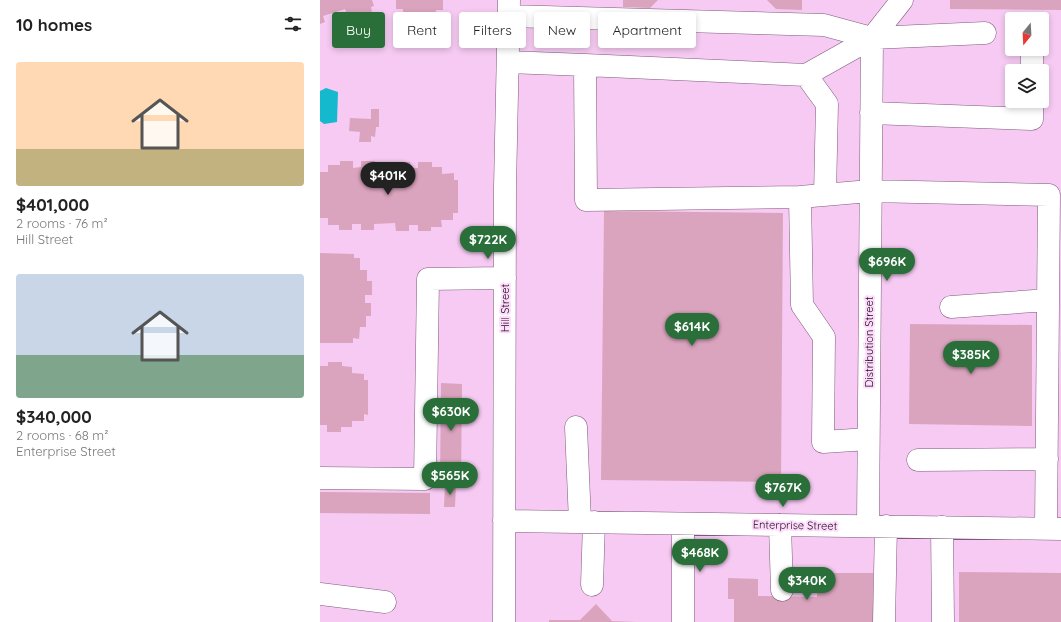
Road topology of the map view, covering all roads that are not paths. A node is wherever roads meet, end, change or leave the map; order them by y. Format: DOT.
graph roads {
  1 [pos="902,0"];
  2 [pos="509,8"];
  3 [pos="578,9"];
  4 [pos="985,32"];
  5 [pos="872,38"];
  6 [pos="508,62"];
  7 [pos="585,65"];
  8 [pos="806,75"];
  9 [pos="1032,108"];
  10 [pos="871,113"];
  11 [pos="870,191"];
  12 [pos="825,194"];
  13 [pos="800,197"];
  14 [pos="505,278"];
  15 [pos="1048,300"];
  16 [pos="951,307"];
  17 [pos="576,427"];
  18 [pos="868,439"];
  19 [pos="1047,459"];
  20 [pos="918,460"];
  21 [pos="320,478"];
  22 [pos="504,521"];
  23 [pos="587,522"];
  24 [pos="683,524"];
  25 [pos="780,525"];
  26 [pos="877,526"];
  27 [pos="942,527"];
  28 [pos="1054,528"];
  29 [pos="592,585"];
  30 [pos="782,590"];
  31 [pos="320,594"];
  32 [pos="386,602"];
  33 [pos="504,622"];
  34 [pos="683,622"];
  35 [pos="884,622"];
  36 [pos="943,622"];
  1 -- 5 [label="street"];
  2 -- 3 [label="street"];
  2 -- 6 [label="street, Hill Street"];
  3 -- 5 [label="street"];
  4 -- 5 [label="street"];
  5 -- 8 [label="street"];
  5 -- 10 [label="street, Distribution Street"];
  6 -- 7 [label="street"];
  6 -- 14 [label="street, Hill Street"];
  7 -- 8 [label="street"];
  7 -- 13 [label="street"];
  8 -- 12 [label="street"];
  9 -- 10 [label="street"];
  10 -- 11 [label="street, Distribution Street"];
  11 -- 12 [label="street"];
  11 -- 15 [label="street"];
  11 -- 18 [label="street, Distribution Street"];
  12 -- 13 [label="street"];
  13 -- 18 [label="street"];
  14 -- 21 [label="street"];
  14 -- 22 [label="street, Hill Street"];
  15 -- 16 [label="street"];
  15 -- 19 [label="street"];
  17 -- 23 [label="street"];
  18 -- 26 [label="street, Distribution Street"];
  19 -- 20 [label="street"];
  19 -- 28 [label="street"];
  22 -- 23 [label="street, Enterprise Street"];
  22 -- 33 [label="street, Hill Street"];
  23 -- 24 [label="street, Enterprise Street"];
  23 -- 29 [label="street"];
  24 -- 25 [label="street, Enterprise Street"];
  24 -- 34 [label="street"];
  25 -- 26 [label="street, Enterprise Street"];
  25 -- 30 [label="street"];
  26 -- 27 [label="street, Enterprise Street"];
  26 -- 35 [label="street, Distribution Street"];
  27 -- 28 [label="street, Enterprise Street"];
  27 -- 36 [label="street"];
  31 -- 32 [label="street"];
}
